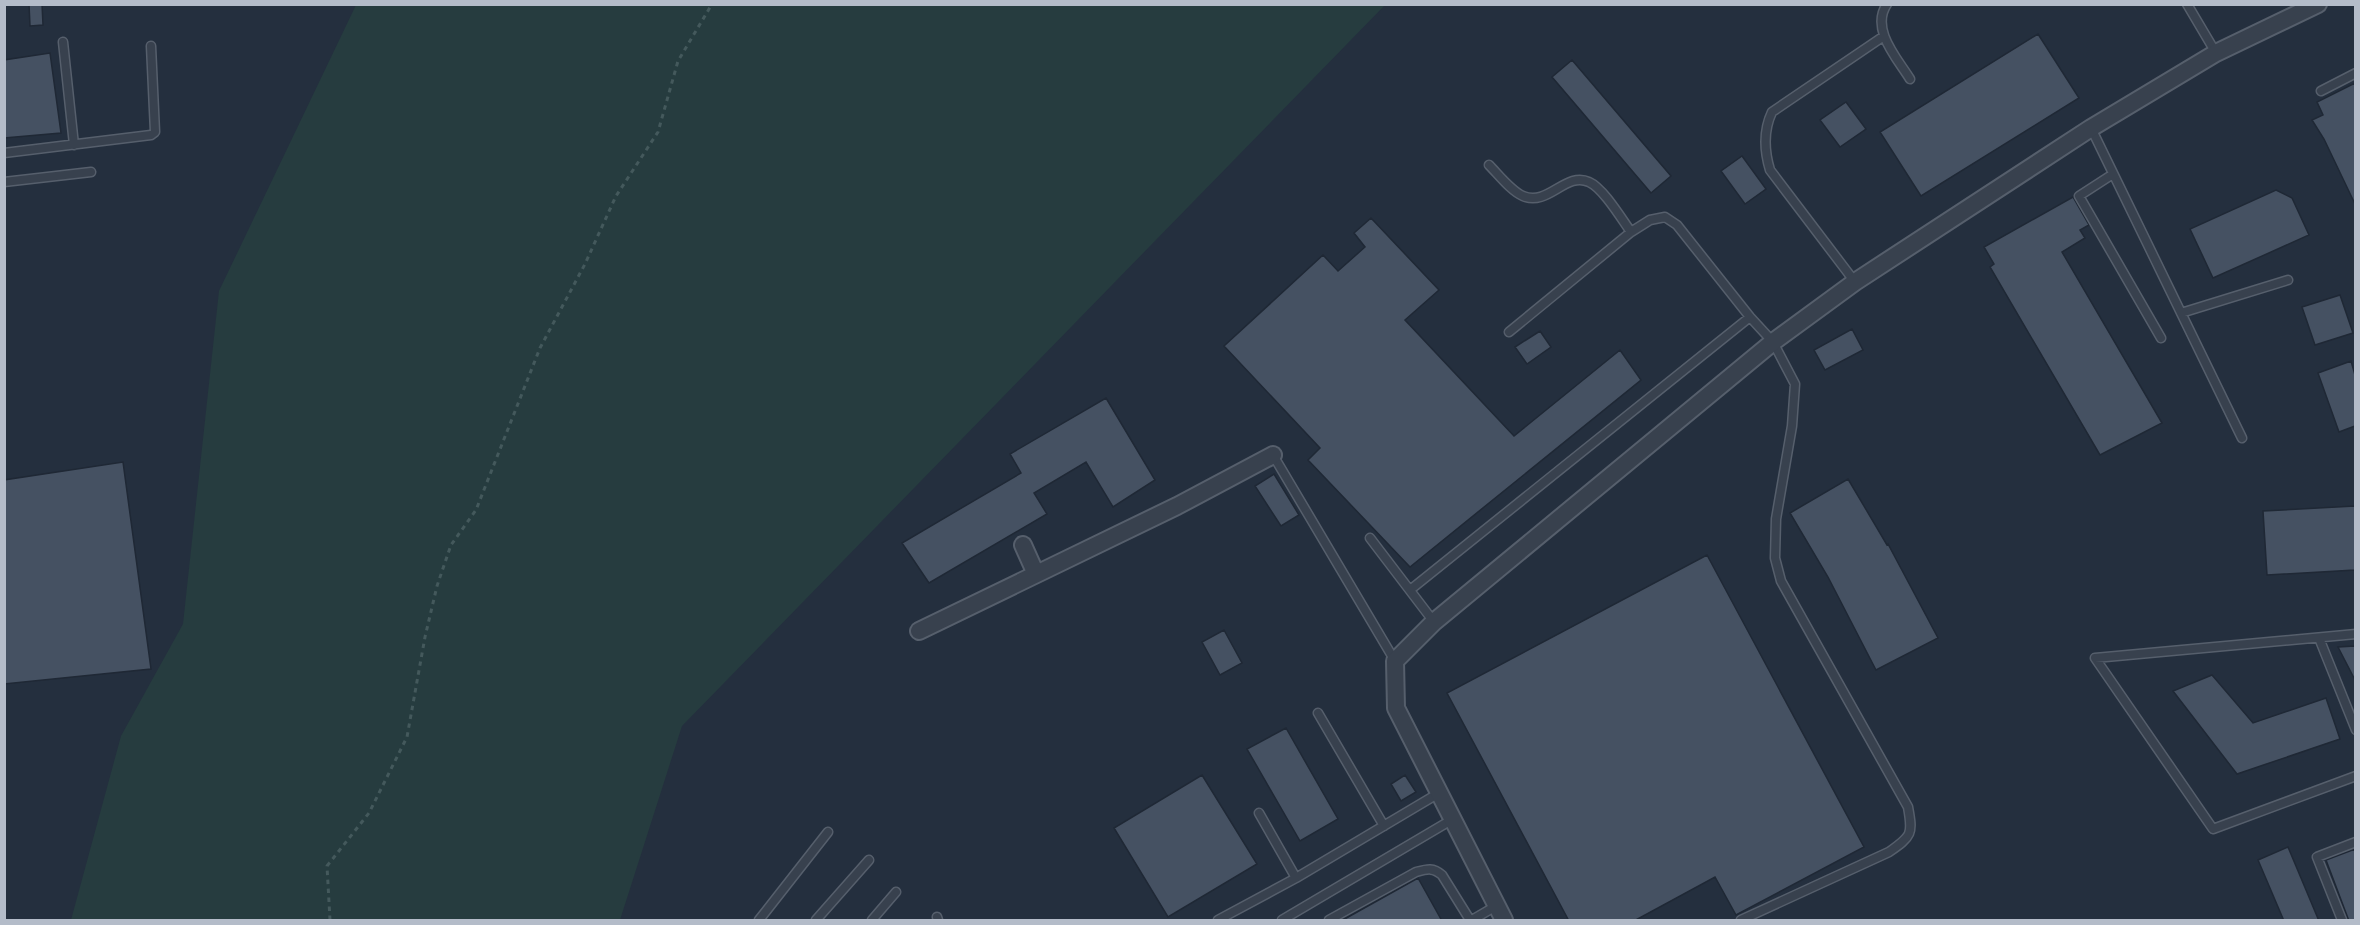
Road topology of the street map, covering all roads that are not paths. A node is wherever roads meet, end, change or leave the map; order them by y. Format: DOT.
graph roads {
  1 [pos="1887,4"];
  2 [pos="2187,4"];
  3 [pos="2318,4"];
  4 [pos="1884,36"];
  5 [pos="63,42"];
  6 [pos="151,46"];
  7 [pos="2216,53"];
  8 [pos="2355,73"];
  9 [pos="1910,79"];
  10 [pos="2322,91"];
  11 [pos="2091,128"];
  12 [pos="74,145"];
  13 [pos="4,153"];
  14 [pos="1489,165"];
  15 [pos="91,172"];
  16 [pos="2113,174"];
  17 [pos="4,182"];
  18 [pos="1631,232"];
  19 [pos="2288,280"];
  20 [pos="1856,282"];
  21 [pos="2181,313"];
  22 [pos="1750,317"];
  23 [pos="1509,332"];
  24 [pos="2162,338"];
  25 [pos="1773,342"];
  26 [pos="2242,438"];
  27 [pos="1273,455"];
  28 [pos="1370,538"];
  29 [pos="1023,545"];
  30 [pos="1036,574"];
  31 [pos="1410,590"];
  32 [pos="1434,622"];
  33 [pos="919,631"];
  34 [pos="2355,634"];
  35 [pos="2319,638"];
  36 [pos="1395,661"];
  37 [pos="1318,713"];
  38 [pos="2355,730"];
  39 [pos="2355,776"];
  40 [pos="1439,793"];
  41 [pos="1259,813"];
  42 [pos="1452,819"];
  43 [pos="1384,826"];
  44 [pos="828,832"];
  45 [pos="2355,842"];
  46 [pos="869,860"];
  47 [pos="1296,878"];
  48 [pos="896,892"];
  49 [pos="1500,913"];
  50 [pos="759,921"];
  51 [pos="816,921"];
  52 [pos="872,921"];
  53 [pos="1218,921"];
  54 [pos="1282,921"];
  55 [pos="1329,921"];
  56 [pos="1471,921"];
  57 [pos="1741,921"];
  58 [pos="2342,921"];
  1 -- 4 [label="lane"];
  2 -- 7 [label="lane"];
  3 -- 7 [label="street"];
  4 -- 9 [label="lane"];
  4 -- 20 [label="lane"];
  5 -- 12 [label="lane"];
  6 -- 12 [label="lane"];
  7 -- 11 [label="street"];
  8 -- 10 [label="lane"];
  11 -- 16 [label="lane"];
  11 -- 20 [label="street"];
  12 -- 13 [label="lane"];
  14 -- 18 [label="lane"];
  15 -- 17 [label="lane"];
  16 -- 21 [label="lane"];
  16 -- 24 [label="lane"];
  18 -- 22 [label="lane"];
  18 -- 23 [label="lane"];
  19 -- 21 [label="lane"];
  20 -- 25 [label="street"];
  21 -- 26 [label="lane"];
  22 -- 25 [label="lane"];
  22 -- 31 [label="lane"];
  25 -- 32 [label="street"];
  25 -- 57 [label="lane"];
  27 -- 30 [label="street"];
  27 -- 36 [label="lane"];
  28 -- 31 [label="lane"];
  29 -- 30 [label="street"];
  30 -- 33 [label="street"];
  31 -- 32 [label="lane"];
  32 -- 36 [label="street"];
  34 -- 35 [label="lane"];
  35 -- 38 [label="lane"];
  35 -- 39 [label="lane"];
  36 -- 40 [label="street"];
  37 -- 43 [label="lane"];
  40 -- 42 [label="street"];
  40 -- 43 [label="lane"];
  41 -- 47 [label="lane"];
  42 -- 49 [label="street"];
  42 -- 54 [label="lane"];
  43 -- 47 [label="lane"];
  44 -- 50 [label="lane"];
  45 -- 58 [label="lane"];
  46 -- 51 [label="lane"];
  47 -- 53 [label="lane"];
  48 -- 52 [label="lane"];
  49 -- 56 [label="lane"];
  55 -- 56 [label="lane"];
}
